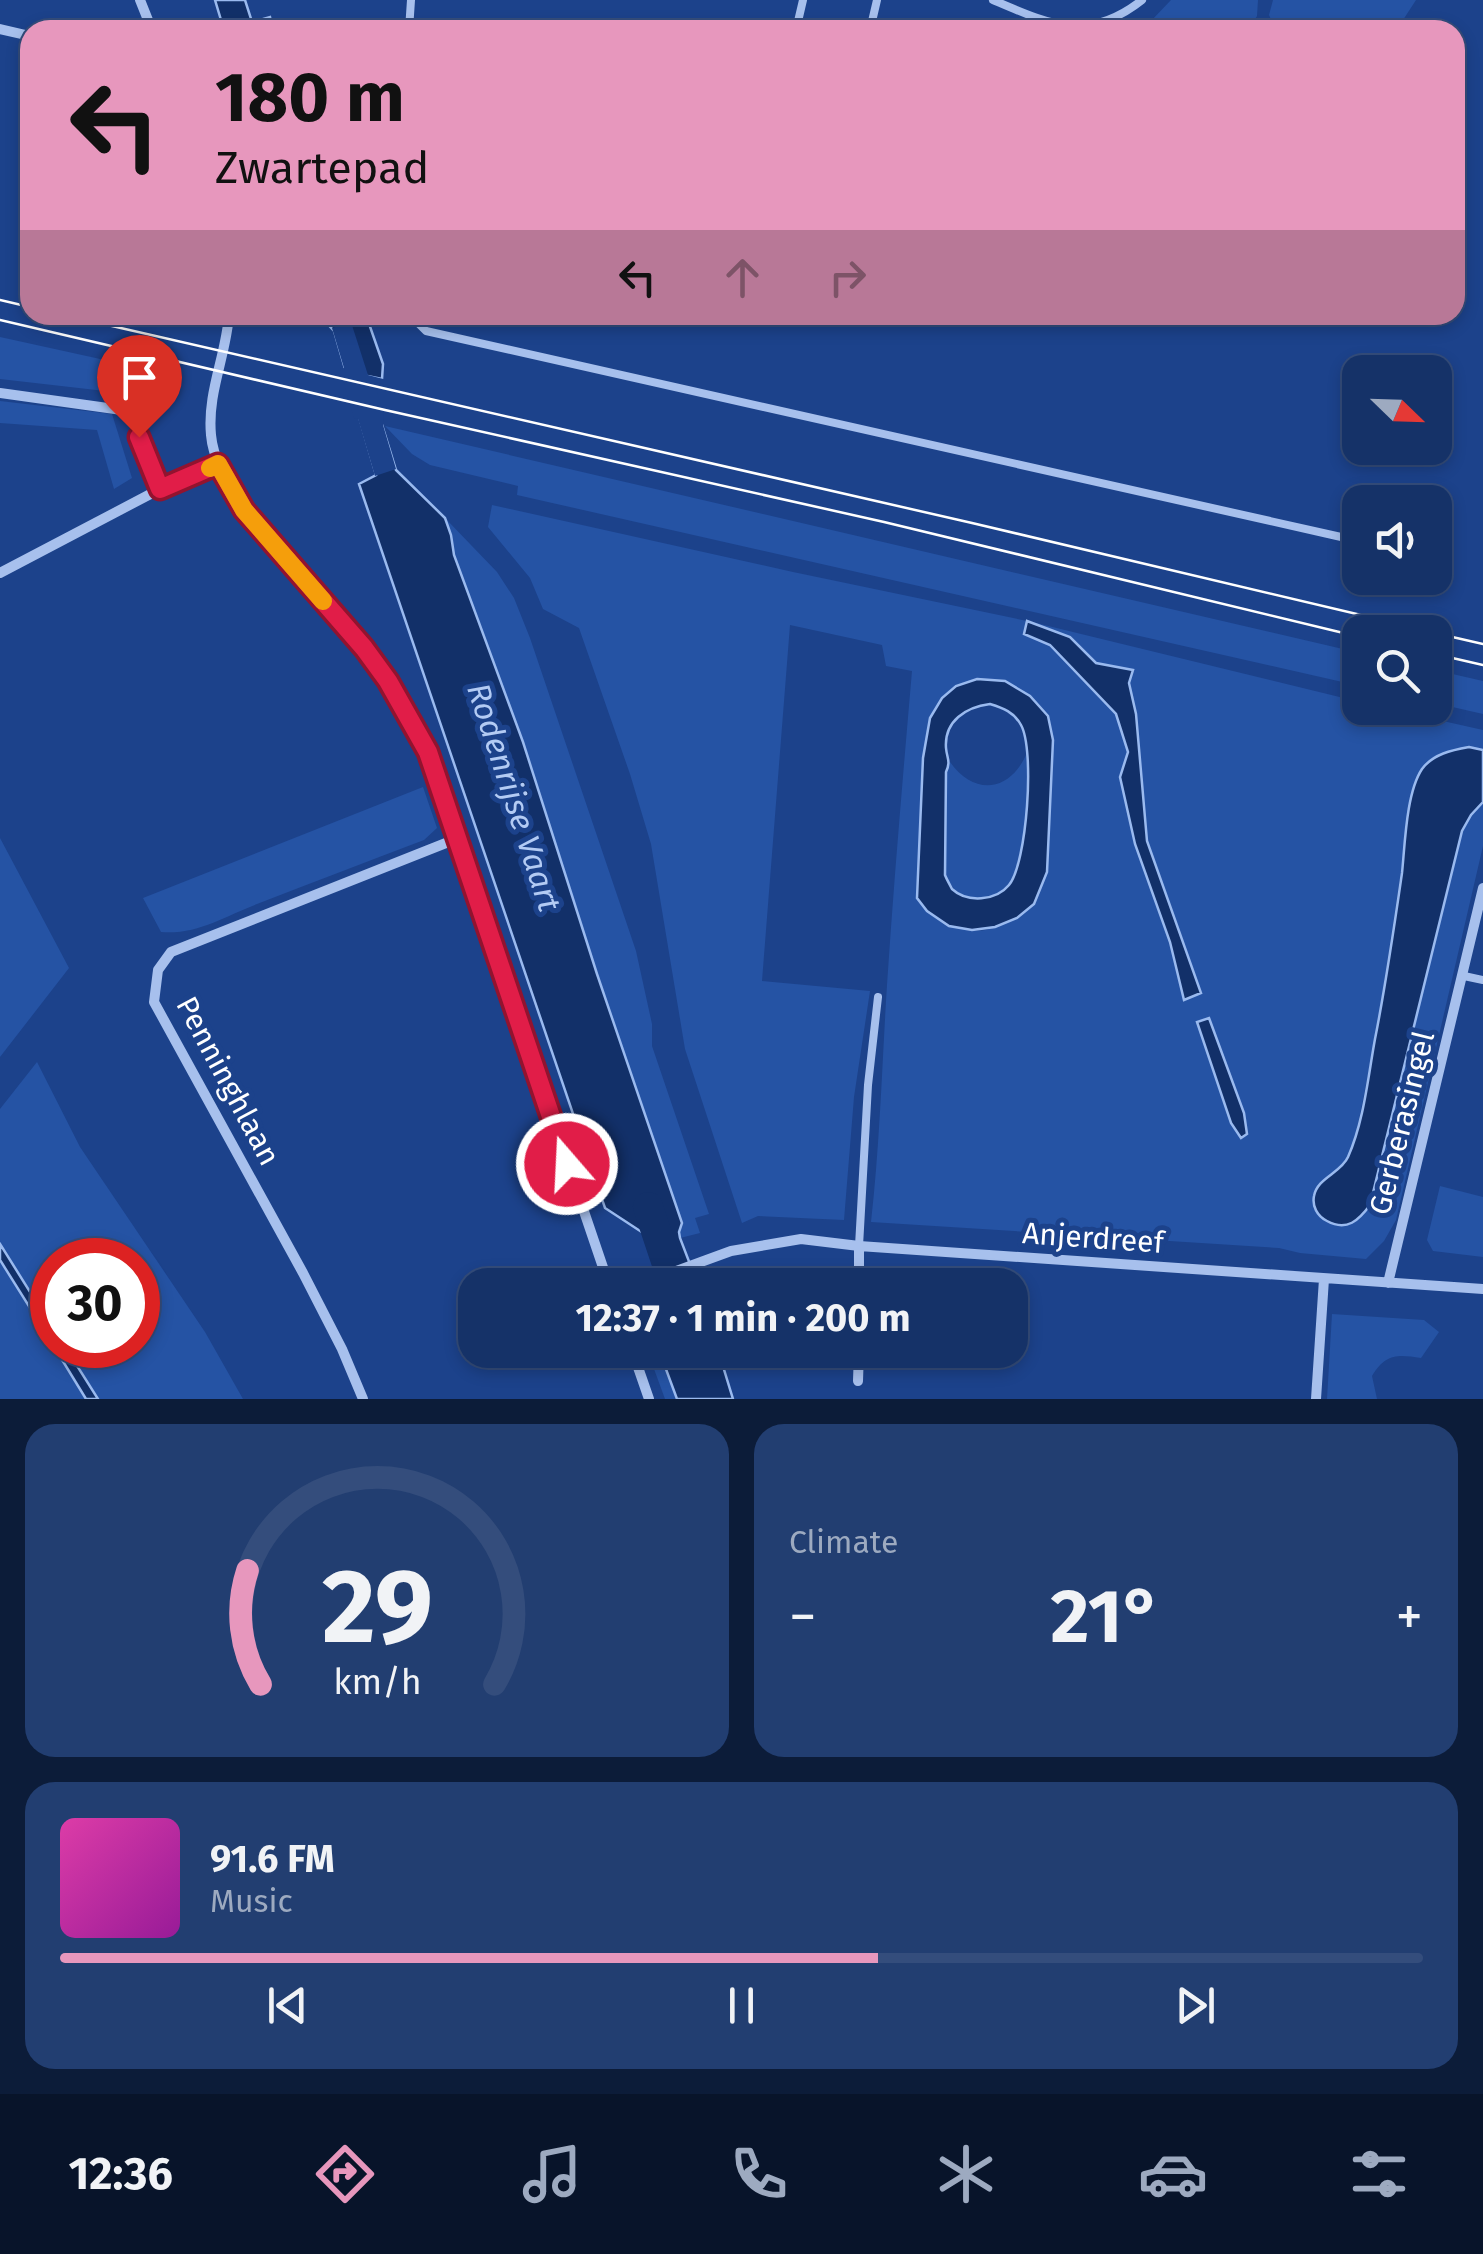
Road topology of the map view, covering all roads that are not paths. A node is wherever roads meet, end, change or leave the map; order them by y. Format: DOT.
graph roads {
  1 [pos="993,0"];
  2 [pos="1142,0"];
  3 [pos="1039,20"];
  4 [pos="1111,20"];
  5 [pos="228,325"];
  6 [pos="420,325"];
  7 [pos="0,393"];
  8 [pos="218,464"];
  9 [pos="160,489"];
  10 [pos="1342,537"];
  11 [pos="0,574"];
  12 [pos="456,839"];
  13 [pos="1483,888"];
  14 [pos="1464,976"];
  15 [pos="1483,980"];
  16 [pos="878,998"];
  17 [pos="859,1246"];
  18 [pos="603,1268"];
  19 [pos="686,1268"];
  20 [pos="859,1268"];
  21 [pos="1324,1279"];
  22 [pos="1388,1283"];
  23 [pos="1483,1289"];
  24 [pos="638,1368"];
  25 [pos="858,1368"];
  26 [pos="858,1381"];
  27 [pos="363,1399"];
  28 [pos="649,1399"];
  29 [pos="1316,1399"];
  1 -- 3 [label="lane"];
  2 -- 4 [label="lane"];
  5 -- 8 [label="street"];
  6 -- 10 [label="lane"];
  7 -- 9 [label="street"];
  8 -- 9 [label="street"];
  8 -- 12 [label="street"];
  9 -- 11 [label="street"];
  12 -- 18 [label="street"];
  12 -- 27 [label="street, Penninghlaan"];
  13 -- 14 [label="street, Gerberasingel"];
  14 -- 15 [label="lane"];
  14 -- 22 [label="street, Gerberasingel"];
  16 -- 17 [label="lane"];
  17 -- 19 [label="street, Anjerdreef"];
  17 -- 20 [label="street"];
  17 -- 21 [label="street, Anjerdreef"];
  21 -- 22 [label="street, Anjerdreef"];
  21 -- 29 [label="street"];
  22 -- 23 [label="street, Anjerdreef"];
  24 -- 28 [label="street"];
  25 -- 26 [label="street"];
}
